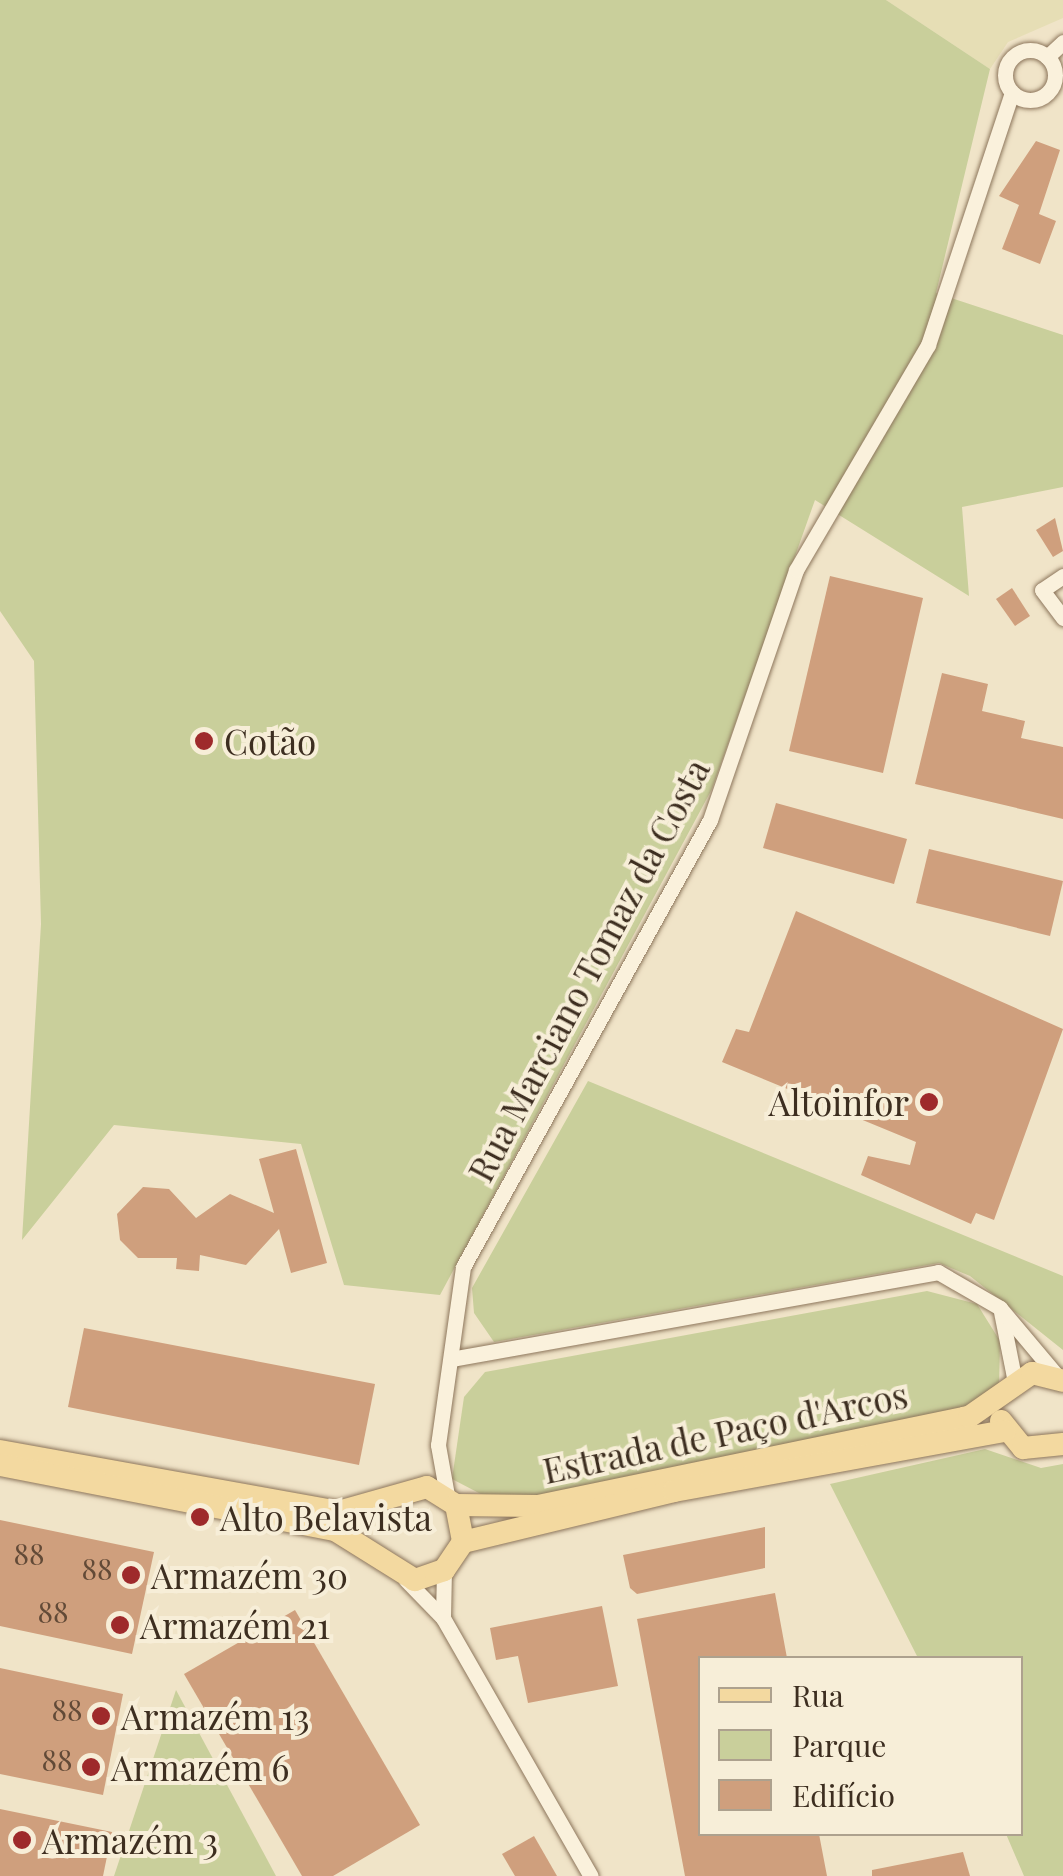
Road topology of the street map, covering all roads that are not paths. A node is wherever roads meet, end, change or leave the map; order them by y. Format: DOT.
graph roads {
  1 [pos="1063,42"];
  2 [pos="1047,57"];
  3 [pos="1051,89"];
  4 [pos="1012,94"];
  5 [pos="1063,104"];
  6 [pos="1063,576"];
  7 [pos="1063,618"];
  8 [pos="1000,1308"];
  9 [pos="451,1358"];
  10 [pos="1061,1379"];
  11 [pos="1009,1390"];
  12 [pos="1005,1432"];
  13 [pos="1063,1444"];
  14 [pos="438,1445"];
  15 [pos="0,1450"];
  16 [pos="0,1465"];
  17 [pos="413,1487"];
  18 [pos="389,1498"];
  19 [pos="451,1500"];
  20 [pos="463,1542"];
  21 [pos="380,1557"];
  22 [pos="444,1570"];
  23 [pos="402,1577"];
  24 [pos="442,1618"];
  25 [pos="591,1876"];
  1 -- 2 [label="street"];
  2 -- 3 [label="street"];
  2 -- 4 [label="street"];
  3 -- 4 [label="street"];
  3 -- 5 [label="street"];
  4 -- 9 [label="street, Rua Marciano Tomaz da Costa"];
  6 -- 7 [label="street"];
  8 -- 9 [label="street"];
  8 -- 10 [label="street"];
  8 -- 11 [label="street"];
  9 -- 14 [label="street, Rua Marciano Tomaz da Costa"];
  10 -- 11 [label="main road, Estrada de Paço d'Arcos"];
  11 -- 12 [label="main road"];
  11 -- 19 [label="main road, Estrada de Paço d'Arcos"];
  12 -- 13 [label="main road"];
  12 -- 20 [label="main road, Estrada de Paço d'Arcos"];
  14 -- 17 [label="street, Rua Marciano Tomaz da Costa"];
  14 -- 19 [label="street, Rua Marciano Tomaz da Costa"];
  15 -- 18 [label="main road"];
  16 -- 21 [label="main road"];
  17 -- 18 [label="main road"];
  17 -- 19 [label="main road, Estrada de Paço d'Arcos"];
  18 -- 21 [label="main road"];
  19 -- 20 [label="main road"];
  20 -- 22 [label="main road"];
  21 -- 23 [label="main road"];
  22 -- 23 [label="main road"];
  22 -- 24 [label="street"];
  23 -- 24 [label="street"];
  24 -- 25 [label="street"];
}
